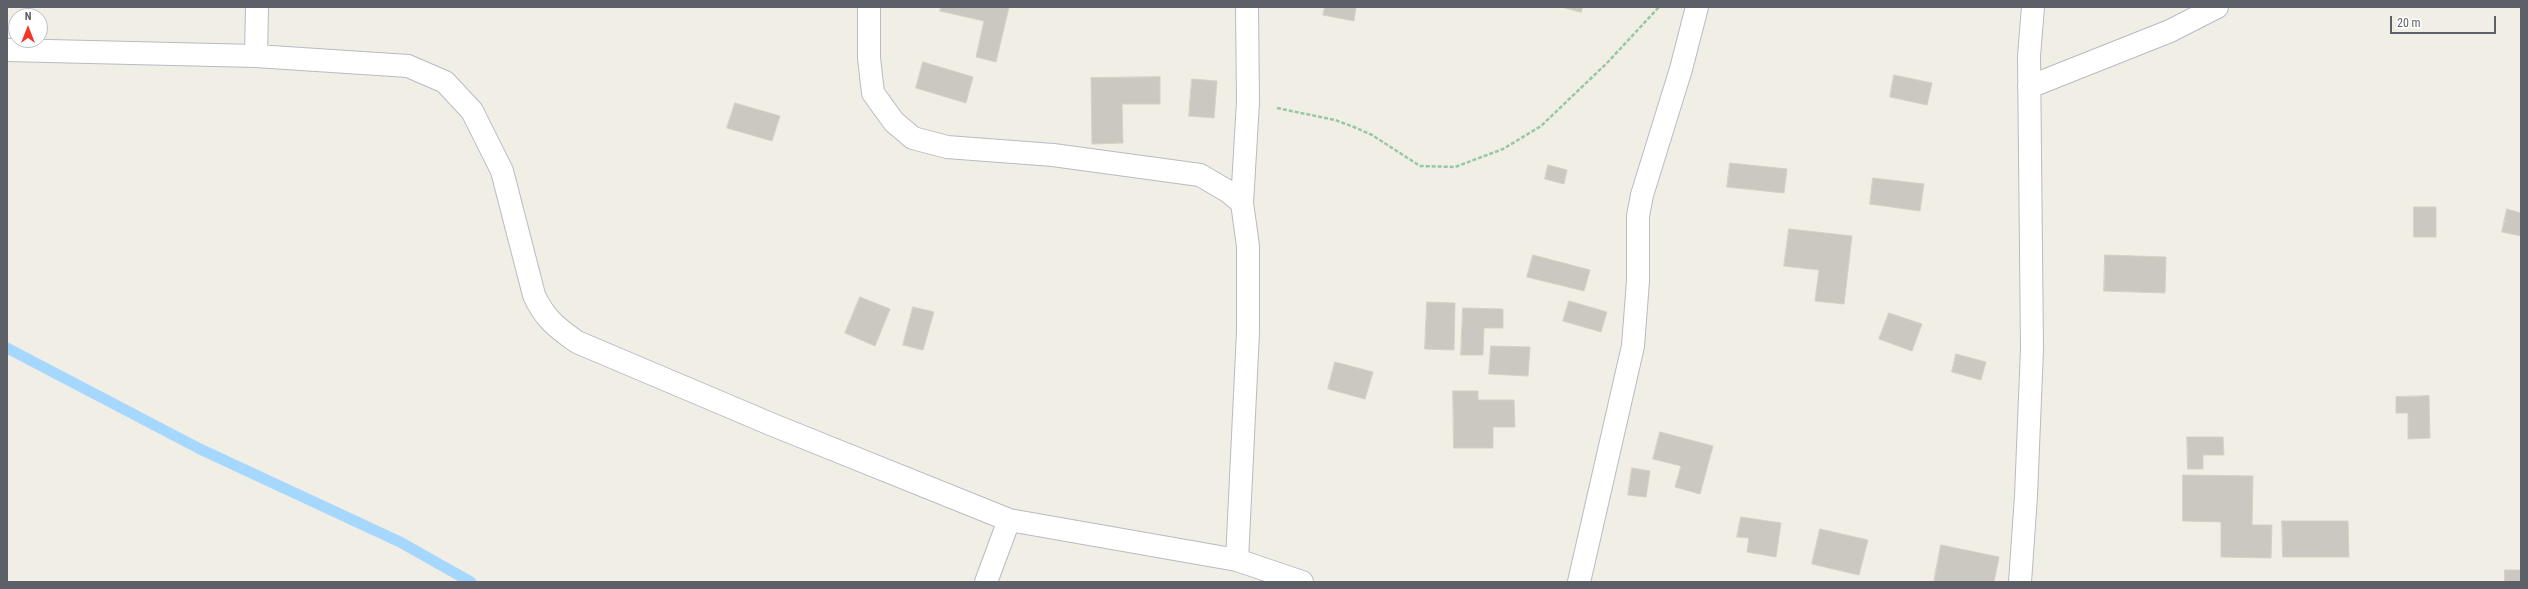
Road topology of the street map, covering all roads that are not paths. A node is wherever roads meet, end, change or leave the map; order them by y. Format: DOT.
graph roads {
  1 [pos="257,7"];
  2 [pos="869,7"];
  3 [pos="1247,7"];
  4 [pos="1697,7"];
  5 [pos="2033,7"];
  6 [pos="2217,7"];
  7 [pos="7,50"];
  8 [pos="256,56"];
  9 [pos="2029,87"];
  10 [pos="1242,203"];
  11 [pos="1009,520"];
  12 [pos="1237,560"];
  13 [pos="986,582"];
  14 [pos="1302,582"];
  15 [pos="1579,582"];
  16 [pos="2020,582"];
  1 -- 8 [label="street"];
  2 -- 10 [label="street"];
  3 -- 10 [label="street"];
  4 -- 15 [label="street"];
  5 -- 9 [label="street"];
  6 -- 9 [label="street"];
  7 -- 8 [label="street"];
  8 -- 11 [label="street"];
  9 -- 16 [label="street"];
  10 -- 12 [label="street"];
  11 -- 12 [label="street"];
  11 -- 13 [label="street"];
  12 -- 14 [label="street"];
}
